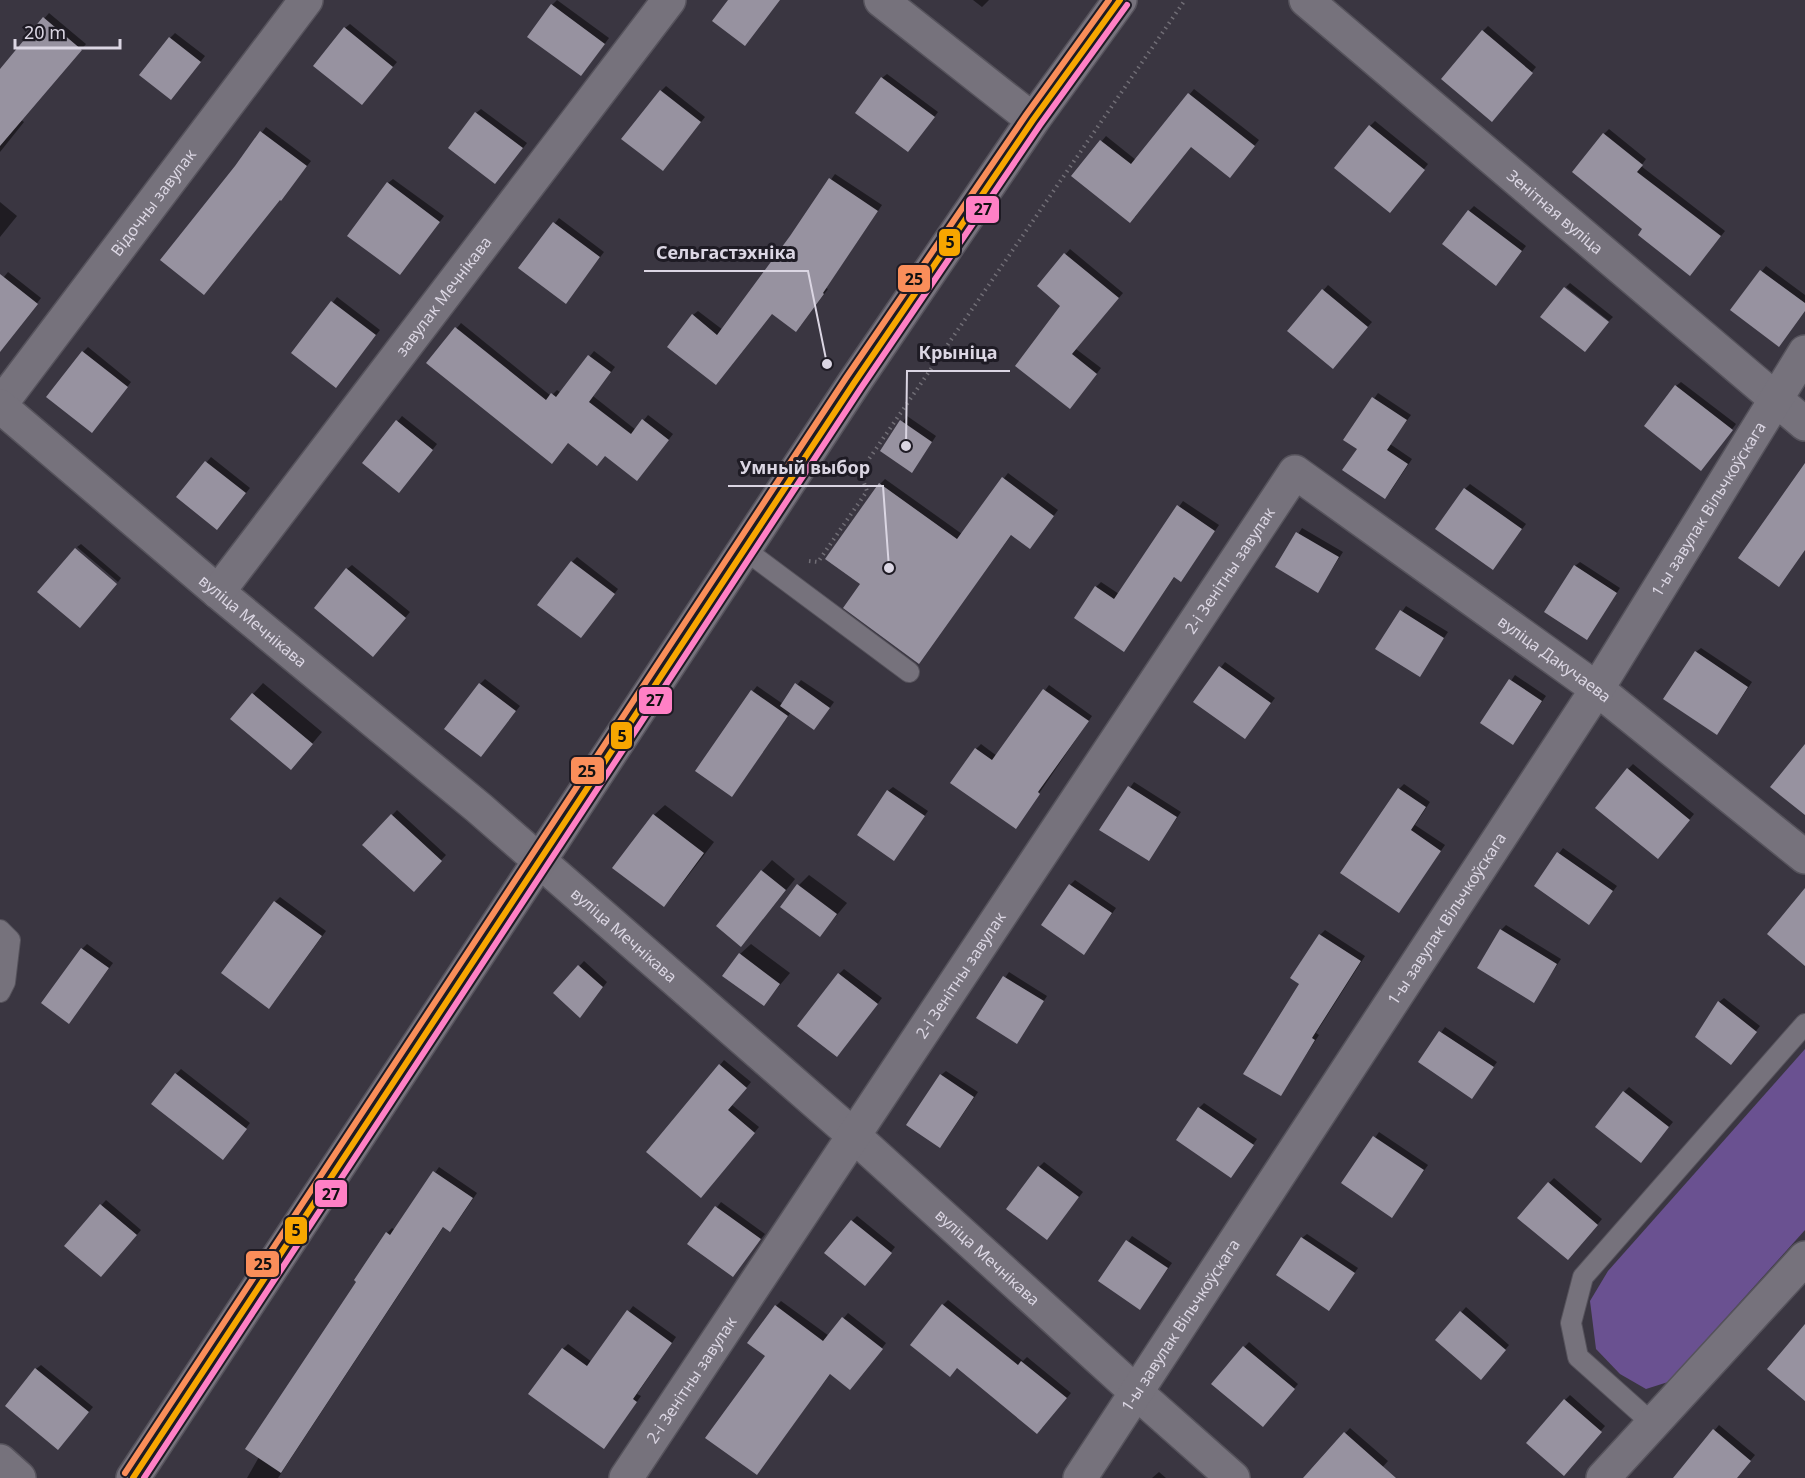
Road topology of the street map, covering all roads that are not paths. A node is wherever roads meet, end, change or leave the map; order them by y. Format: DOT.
graph roads {
  1 [pos="306,0"];
  2 [pos="669,0"];
  3 [pos="881,0"];
  4 [pos="1120,0"];
  5 [pos="1306,0"];
  6 [pos="1033,120"];
  7 [pos="1805,352"];
  8 [pos="1776,400"];
  9 [pos="0,406"];
  10 [pos="1805,424"];
  11 [pos="1295,472"];
  12 [pos="744,549"];
  13 [pos="218,592"];
  14 [pos="909,672"];
  15 [pos="1597,689"];
  16 [pos="1805,857"];
  17 [pos="539,861"];
  18 [pos="0,930"];
  19 [pos="0,992"];
  20 [pos="1805,1024"];
  21 [pos="853,1135"];
  22 [pos="1805,1258"];
  23 [pos="1137,1393"];
  24 [pos="1653,1424"];
  25 [pos="0,1461"];
  26 [pos="19,1478"];
  27 [pos="133,1478"];
  28 [pos="626,1478"];
  29 [pos="1080,1478"];
  30 [pos="1233,1478"];
  31 [pos="1603,1478"];
  1 -- 9 [label="street, Відочны завулак"];
  2 -- 13 [label="street, завулак Мечнікава"];
  3 -- 6 [label="street"];
  4 -- 6 [label="street"];
  5 -- 8 [label="street, Зенітная вуліца"];
  6 -- 12 [label="street"];
  7 -- 8 [label="street, 1-ы завулак Вільчкоўскага"];
  8 -- 10 [label="street, Зенітная вуліца"];
  8 -- 15 [label="street, 1-ы завулак Вільчкоўскага"];
  9 -- 13 [label="street, вуліца Мечнікава"];
  11 -- 15 [label="street, вуліца Дакучаева"];
  11 -- 21 [label="street, 2-і Зенітны завулак"];
  12 -- 14 [label="lane"];
  12 -- 17 [label="street"];
  13 -- 17 [label="street, вуліца Мечнікава"];
  15 -- 16 [label="street, вуліца Дакучаева"];
  15 -- 23 [label="street, 1-ы завулак Вільчкоўскага"];
  17 -- 21 [label="street, вуліца Мечнікава"];
  17 -- 27 [label="street"];
  18 -- 19 [label="lane"];
  20 -- 24 [label="lane"];
  21 -- 23 [label="street, вуліца Мечнікава"];
  21 -- 28 [label="street, 2-і Зенітны завулак"];
  22 -- 24 [label="street"];
  23 -- 29 [label="street, 1-ы завулак Вільчкоўскага"];
  23 -- 30 [label="street, вуліца Мечнікава"];
  24 -- 31 [label="street"];
  25 -- 26 [label="street"];
}
